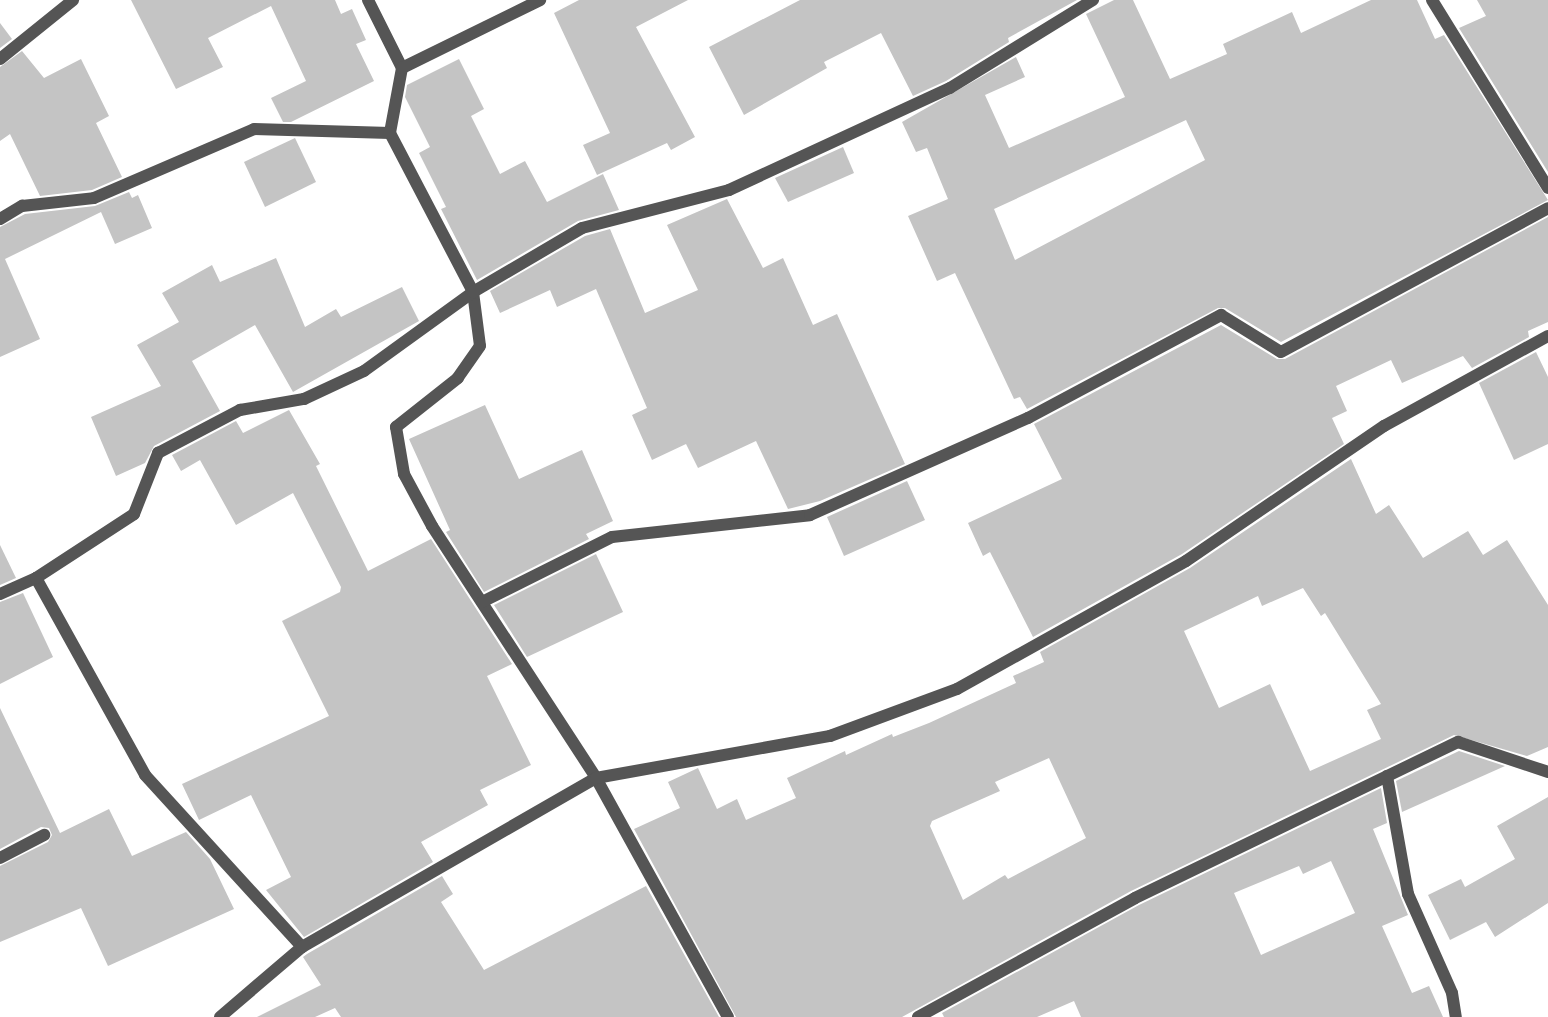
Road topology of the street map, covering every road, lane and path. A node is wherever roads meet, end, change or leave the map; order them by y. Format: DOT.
graph roads {
  1 [pos="73,0"];
  2 [pos="368,0"];
  3 [pos="540,0"];
  4 [pos="1093,0"];
  5 [pos="1432,0"];
  6 [pos="0,59"];
  7 [pos="402,68"];
  8 [pos="390,133"];
  9 [pos="1548,188"];
  10 [pos="1548,208"];
  11 [pos="0,219"];
  12 [pos="473,292"];
  13 [pos="1548,336"];
  14 [pos="36,578"];
  15 [pos="0,594"];
  16 [pos="482,602"];
  17 [pos="1548,772"];
  18 [pos="1387,776"];
  19 [pos="596,778"];
  20 [pos="44,835"];
  21 [pos="0,858"];
  22 [pos="302,947"];
  23 [pos="220,1017"];
  24 [pos="728,1017"];
  25 [pos="918,1017"];
  26 [pos="1456,1017"];
  1 -- 6 [label="street"];
  2 -- 7 [label="street"];
  3 -- 7 [label="street"];
  4 -- 12 [label="street"];
  5 -- 9 [label="street"];
  7 -- 8 [label="street"];
  8 -- 11 [label="street"];
  8 -- 12 [label="street"];
  10 -- 16 [label="street"];
  12 -- 14 [label="street"];
  12 -- 16 [label="street"];
  13 -- 19 [label="street"];
  14 -- 15 [label="street"];
  14 -- 22 [label="street"];
  16 -- 19 [label="street"];
  17 -- 18 [label="street"];
  18 -- 25 [label="street"];
  18 -- 26 [label="street"];
  19 -- 22 [label="street"];
  19 -- 24 [label="street"];
  20 -- 21 [label="street"];
  22 -- 23 [label="street"];
}
